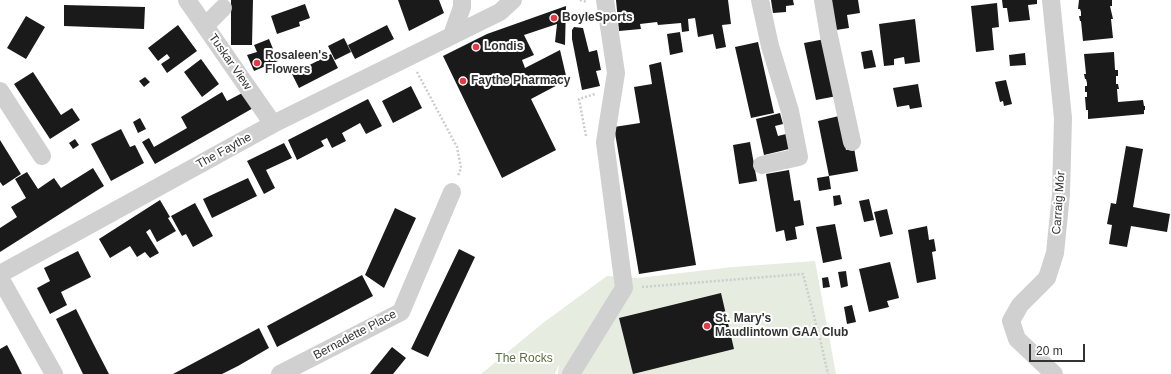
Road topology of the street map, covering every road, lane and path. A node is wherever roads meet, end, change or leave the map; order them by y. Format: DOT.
graph roads {
  1 [pos="187,0"];
  2 [pos="462,0"];
  3 [pos="513,0"];
  4 [pos="605,0"];
  5 [pos="760,0"];
  6 [pos="823,0"];
  7 [pos="1051,0"];
  8 [pos="223,8"];
  9 [pos="205,26"];
  10 [pos="452,35"];
  11 [pos="408,56"];
  12 [pos="0,91"];
  13 [pos="273,124"];
  14 [pos="852,142"];
  15 [pos="42,156"];
  16 [pos="762,165"];
  17 [pos="452,192"];
  18 [pos="0,274"];
  19 [pos="0,278"];
  20 [pos="624,288"];
  21 [pos="54,374"];
  22 [pos="280,374"];
  23 [pos="571,374"];
  24 [pos="828,374"];
  25 [pos="1054,374"];
  1 -- 9 [label="street, Tuskar View"];
  2 -- 10 [label="street"];
  3 -- 10 [label="street, The Faythe"];
  4 -- 20 [label="street"];
  5 -- 16 [label="street"];
  6 -- 14 [label="street"];
  7 -- 25 [label="street, Carraig Mór"];
  8 -- 9 [label="street"];
  9 -- 13 [label="street, Tuskar View"];
  10 -- 11 [label="street, The Faythe"];
  11 -- 13 [label="street, The Faythe"];
  11 -- 17 [label="path"];
  12 -- 15 [label="street"];
  13 -- 18 [label="street, The Faythe"];
  17 -- 22 [label="street, Bernadette Place"];
  19 -- 21 [label="street"];
  20 -- 23 [label="street"];
  20 -- 24 [label="path"];
}
